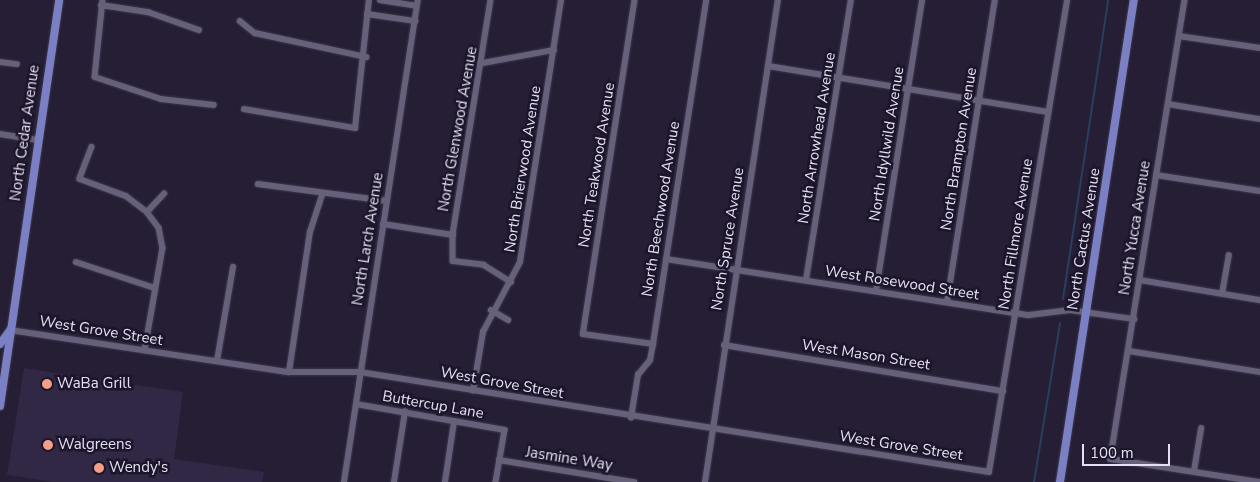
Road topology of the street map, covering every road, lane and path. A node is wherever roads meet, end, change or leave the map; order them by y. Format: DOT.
graph roads {
  1 [pos="59,0"];
  2 [pos="369,0"];
  3 [pos="380,0"];
  4 [pos="491,0"];
  5 [pos="561,0"];
  6 [pos="635,0"];
  7 [pos="706,0"];
  8 [pos="778,0"];
  9 [pos="851,0"];
  10 [pos="922,0"];
  11 [pos="996,0"];
  12 [pos="1067,0"];
  13 [pos="1134,0"];
  14 [pos="1185,0"];
  15 [pos="102,2"];
  16 [pos="418,3"];
  17 [pos="367,14"];
  18 [pos="240,20"];
  19 [pos="415,21"];
  20 [pos="199,30"];
  21 [pos="1179,36"];
  22 [pos="1260,48"];
  23 [pos="554,50"];
  24 [pos="366,57"];
  25 [pos="0,62"];
  26 [pos="483,63"];
  27 [pos="17,64"];
  28 [pos="768,66"];
  29 [pos="839,78"];
  30 [pos="909,89"];
  31 [pos="980,100"];
  32 [pos="1168,104"];
  33 [pos="214,105"];
  34 [pos="244,109"];
  35 [pos="1048,112"];
  36 [pos="1260,119"];
  37 [pos="0,134"];
  38 [pos="38,140"];
  39 [pos="92,147"];
  40 [pos="1156,175"];
  41 [pos="258,184"];
  42 [pos="1260,191"];
  43 [pos="164,194"];
  44 [pos="322,194"];
  45 [pos="387,201"];
  46 [pos="147,212"];
  47 [pos="383,224"];
  48 [pos="453,235"];
  49 [pos="1229,256"];
  50 [pos="666,259"];
  51 [pos="76,262"];
  52 [pos="233,267"];
  53 [pos="737,270"];
  54 [pos="806,280"];
  55 [pos="1140,280"];
  56 [pos="511,282"];
  57 [pos="156,288"];
  58 [pos="876,292"];
  59 [pos="1222,294"];
  60 [pos="1260,300"];
  61 [pos="947,302"];
  62 [pos="491,310"];
  63 [pos="1087,311"];
  64 [pos="1016,314"];
  65 [pos="1134,319"];
  66 [pos="508,320"];
  67 [pos="10,330"];
  68 [pos="0,344"];
  69 [pos="653,344"];
  70 [pos="724,345"];
  71 [pos="145,350"];
  72 [pos="1129,351"];
  73 [pos="217,361"];
  74 [pos="0,367"];
  75 [pos="0,371"];
  76 [pos="289,372"];
  77 [pos="360,372"];
  78 [pos="1260,372"];
  79 [pos="473,391"];
  80 [pos="1003,391"];
  81 [pos="1,395"];
  82 [pos="356,404"];
  83 [pos="0,406"];
  84 [pos="405,412"];
  85 [pos="631,418"];
  86 [pos="454,422"];
  87 [pos="1201,429"];
  88 [pos="713,431"];
  89 [pos="499,460"];
  90 [pos="1194,471"];
  91 [pos="989,472"];
  92 [pos="344,482"];
  93 [pos="394,482"];
  94 [pos="445,482"];
  95 [pos="496,482"];
  96 [pos="634,482"];
  97 [pos="705,482"];
  98 [pos="1060,482"];
  99 [pos="1260,482"];
  1 -- 38 [label="main road, North Cedar Avenue"];
  2 -- 17 [label="street"];
  3 -- 16 [label="street"];
  4 -- 26 [label="street, North Glenwood Avenue"];
  5 -- 23 [label="street, North Brierwood Avenue"];
  6 -- 69 [label="street, North Teakwood Avenue"];
  7 -- 50 [label="street, North Beechwood Avenue"];
  8 -- 28 [label="street, North Spruce Avenue"];
  9 -- 29 [label="street, North Arrowhead Avenue"];
  10 -- 30 [label="street, North Idyllwild Avenue"];
  11 -- 31 [label="street, North Brampton Avenue"];
  12 -- 35 [label="street, North Fillmore Avenue"];
  13 -- 63 [label="main road, North Cactus Avenue"];
  14 -- 21 [label="street, North Yucca Avenue"];
  15 -- 20 [label="street"];
  15 -- 33 [label="street"];
  16 -- 19 [label="street, North Larch Avenue"];
  17 -- 19 [label="street"];
  17 -- 24 [label="street"];
  18 -- 24 [label="street"];
  19 -- 45 [label="street, North Larch Avenue"];
  21 -- 22 [label="street"];
  21 -- 32 [label="street, North Yucca Avenue"];
  23 -- 26 [label="street"];
  23 -- 56 [label="street, North Brierwood Avenue"];
  24 -- 34 [label="street"];
  25 -- 27 [label="street"];
  26 -- 48 [label="street, North Glenwood Avenue"];
  28 -- 29 [label="street"];
  28 -- 53 [label="street, North Spruce Avenue"];
  29 -- 30 [label="street"];
  29 -- 54 [label="street, North Arrowhead Avenue"];
  30 -- 31 [label="street"];
  30 -- 58 [label="street, North Idyllwild Avenue"];
  31 -- 35 [label="street"];
  31 -- 61 [label="street, North Brampton Avenue"];
  32 -- 36 [label="street"];
  32 -- 40 [label="street, North Yucca Avenue"];
  35 -- 64 [label="street, North Fillmore Avenue"];
  37 -- 38 [label="street"];
  38 -- 67 [label="main road, North Cedar Avenue"];
  39 -- 46 [label="street"];
  40 -- 42 [label="street"];
  40 -- 55 [label="street, North Yucca Avenue"];
  41 -- 44 [label="street"];
  43 -- 46 [label="street"];
  44 -- 45 [label="street"];
  44 -- 76 [label="street"];
  45 -- 47 [label="street, North Larch Avenue"];
  46 -- 57 [label="street"];
  47 -- 48 [label="street"];
  47 -- 77 [label="street, North Larch Avenue"];
  48 -- 56 [label="street, North Glenwood Avenue"];
  49 -- 59 [label="street"];
  50 -- 53 [label="street, West Rosewood Street"];
  50 -- 69 [label="street, North Beechwood Avenue"];
  51 -- 57 [label="street"];
  52 -- 73 [label="street"];
  53 -- 54 [label="street, West Rosewood Street"];
  53 -- 70 [label="street, North Spruce Avenue"];
  54 -- 58 [label="street, West Rosewood Street"];
  55 -- 59 [label="street"];
  55 -- 65 [label="street, North Yucca Avenue"];
  56 -- 62 [label="street, North Brierwood Avenue"];
  57 -- 71 [label="street"];
  58 -- 61 [label="street, West Rosewood Street"];
  59 -- 60 [label="street"];
  61 -- 64 [label="street, West Rosewood Street"];
  62 -- 66 [label="street"];
  62 -- 79 [label="street, North Brierwood Avenue"];
  63 -- 64 [label="street, West Rosewood Street"];
  63 -- 65 [label="street, West Rosewood Street"];
  63 -- 98 [label="main road, North Cactus Avenue"];
  64 -- 80 [label="street, North Fillmore Avenue"];
  65 -- 72 [label="street, North Yucca Avenue"];
  67 -- 68 [label="main road, North Cedar Avenue"];
  67 -- 71 [label="street, West Grove Street"];
  67 -- 81 [label="main road, North Cedar Avenue"];
  69 -- 85 [label="street, North Beechwood Avenue"];
  70 -- 80 [label="street, West Mason Street"];
  70 -- 88 [label="street, North Spruce Avenue"];
  71 -- 73 [label="street, West Grove Street"];
  72 -- 78 [label="street"];
  72 -- 90 [label="street, North Yucca Avenue"];
  73 -- 76 [label="street, West Grove Street"];
  74 -- 75 [label="main road"];
  76 -- 77 [label="street, West Grove Street"];
  77 -- 79 [label="street, West Grove Street"];
  77 -- 82 [label="street, North Larch Avenue"];
  79 -- 85 [label="street, West Grove Street"];
  80 -- 91 [label="street, North Fillmore Avenue"];
  81 -- 83 [label="main road, North Cedar Avenue"];
  82 -- 84 [label="street, Buttercup Lane"];
  82 -- 92 [label="street, North Larch Avenue"];
  84 -- 86 [label="street, Buttercup Lane"];
  84 -- 93 [label="street"];
  85 -- 88 [label="street, West Grove Street"];
  86 -- 89 [label="street, Buttercup Lane"];
  86 -- 94 [label="street"];
  87 -- 90 [label="street"];
  88 -- 91 [label="street, West Grove Street"];
  88 -- 97 [label="street, North Spruce Avenue"];
  89 -- 95 [label="street"];
  89 -- 96 [label="street, Jasmine Way"];
  90 -- 99 [label="street"];
}
